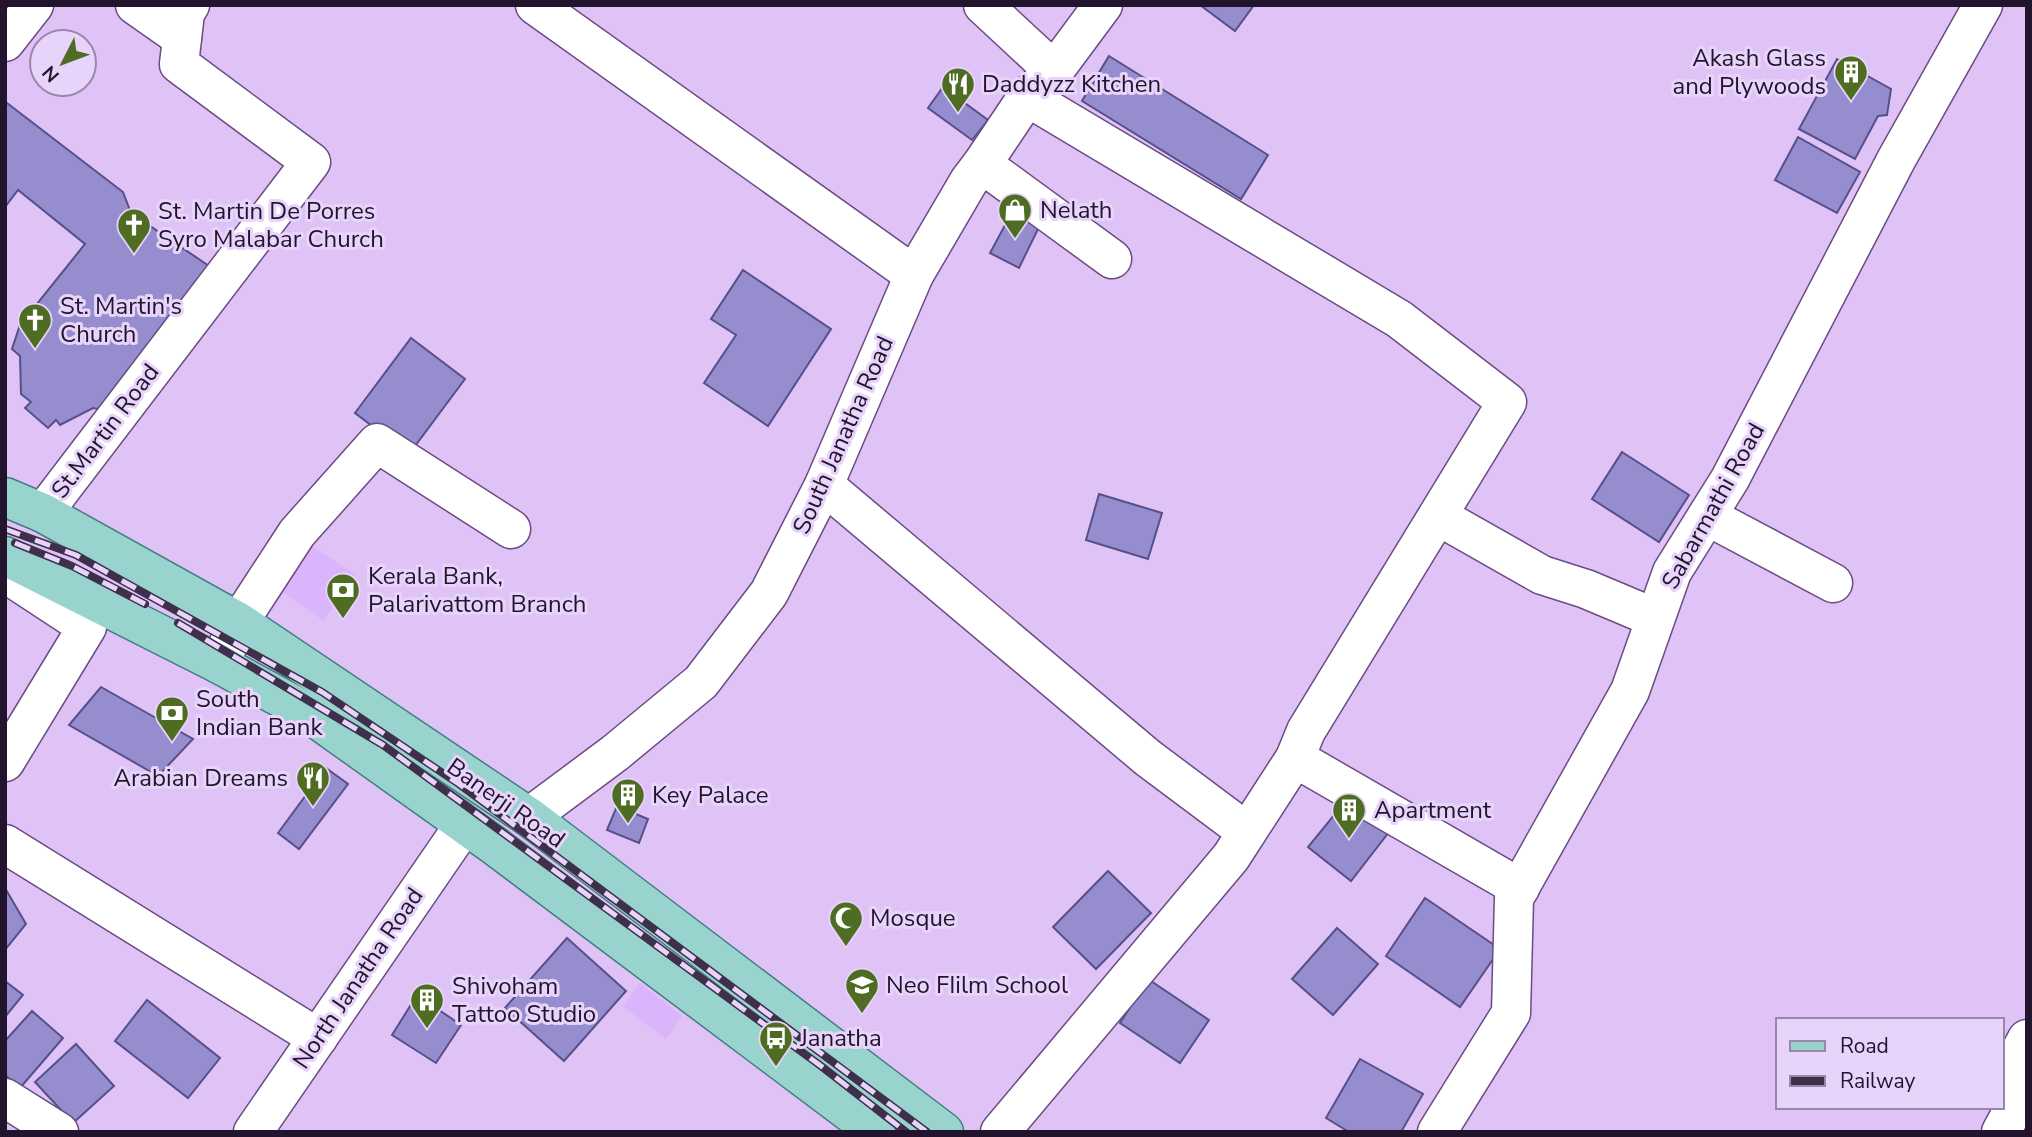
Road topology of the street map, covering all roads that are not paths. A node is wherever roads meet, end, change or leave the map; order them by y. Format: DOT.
graph roads {
  1 [pos="34,5"];
  2 [pos="135,5"];
  3 [pos="535,5"];
  4 [pos="983,5"];
  5 [pos="1103,5"];
  6 [pos="1983,5"];
  7 [pos="186,22"];
  8 [pos="5,42"];
  9 [pos="1054,71"];
  10 [pos="1027,97"];
  11 [pos="982,164"];
  12 [pos="1112,259"];
  13 [pos="914,275"];
  14 [pos="824,485"];
  15 [pos="5,497"];
  16 [pos="43,513"];
  17 [pos="1438,516"];
  18 [pos="1707,516"];
  19 [pos="511,530"];
  20 [pos="8,563"];
  21 [pos="1833,583"];
  22 [pos="1655,618"];
  23 [pos="239,622"];
  24 [pos="219,664"];
  25 [pos="1295,758"];
  26 [pos="5,762"];
  27 [pos="529,817"];
  28 [pos="464,825"];
  29 [pos="1247,832"];
  30 [pos="5,844"];
  31 [pos="1520,888"];
  32 [pos="318,1038"];
  33 [pos="2027,1039"];
  34 [pos="877,1082"];
  35 [pos="2004,1082"];
  36 [pos="2027,1084"];
  37 [pos="5,1098"];
  38 [pos="1990,1109"];
  39 [pos="865,1124"];
  40 [pos="59,1132"];
  41 [pos="253,1132"];
  42 [pos="944,1132"];
  43 [pos="1000,1132"];
  44 [pos="1437,1132"];
  45 [pos="1978,1132"];
  46 [pos="2001,1132"];
  1 -- 8 [label="street"];
  2 -- 7 [label="street"];
  3 -- 13 [label="street"];
  4 -- 9 [label="street"];
  5 -- 9 [label="street, South Janatha Road"];
  6 -- 18 [label="street, Sabarmathi Road"];
  7 -- 16 [label="street, St.Martin Road"];
  9 -- 10 [label="street, South Janatha Road"];
  10 -- 11 [label="street, South Janatha Road"];
  10 -- 17 [label="street"];
  11 -- 12 [label="street"];
  11 -- 13 [label="street, South Janatha Road"];
  13 -- 14 [label="street, South Janatha Road"];
  14 -- 27 [label="street, South Janatha Road"];
  14 -- 29 [label="street"];
  15 -- 16 [label="main road, Banerji Road"];
  16 -- 23 [label="main road, Banerji Road"];
  17 -- 22 [label="street"];
  17 -- 25 [label="street"];
  18 -- 21 [label="street"];
  18 -- 22 [label="street, Sabarmathi Road"];
  19 -- 23 [label="street"];
  20 -- 24 [label="main road, Banerji Road"];
  20 -- 26 [label="street"];
  22 -- 31 [label="street, Sabarmathi Road"];
  23 -- 24 [label="street"];
  23 -- 27 [label="main road, Banerji Road"];
  24 -- 28 [label="main road, Banerji Road"];
  25 -- 29 [label="street"];
  25 -- 31 [label="street"];
  27 -- 34 [label="main road, Banerji Road"];
  28 -- 32 [label="street, North Janatha Road"];
  28 -- 39 [label="main road, Banerji Road"];
  29 -- 43 [label="street"];
  30 -- 32 [label="street"];
  31 -- 44 [label="street, Sabarmathi Road"];
  32 -- 41 [label="street, North Janatha Road"];
  33 -- 35 [label="street"];
  34 -- 39 [label="main road"];
  34 -- 42 [label="main road, Banerji Road"];
  36 -- 46 [label="street"];
  37 -- 40 [label="street"];
  38 -- 45 [label="street"];
}
